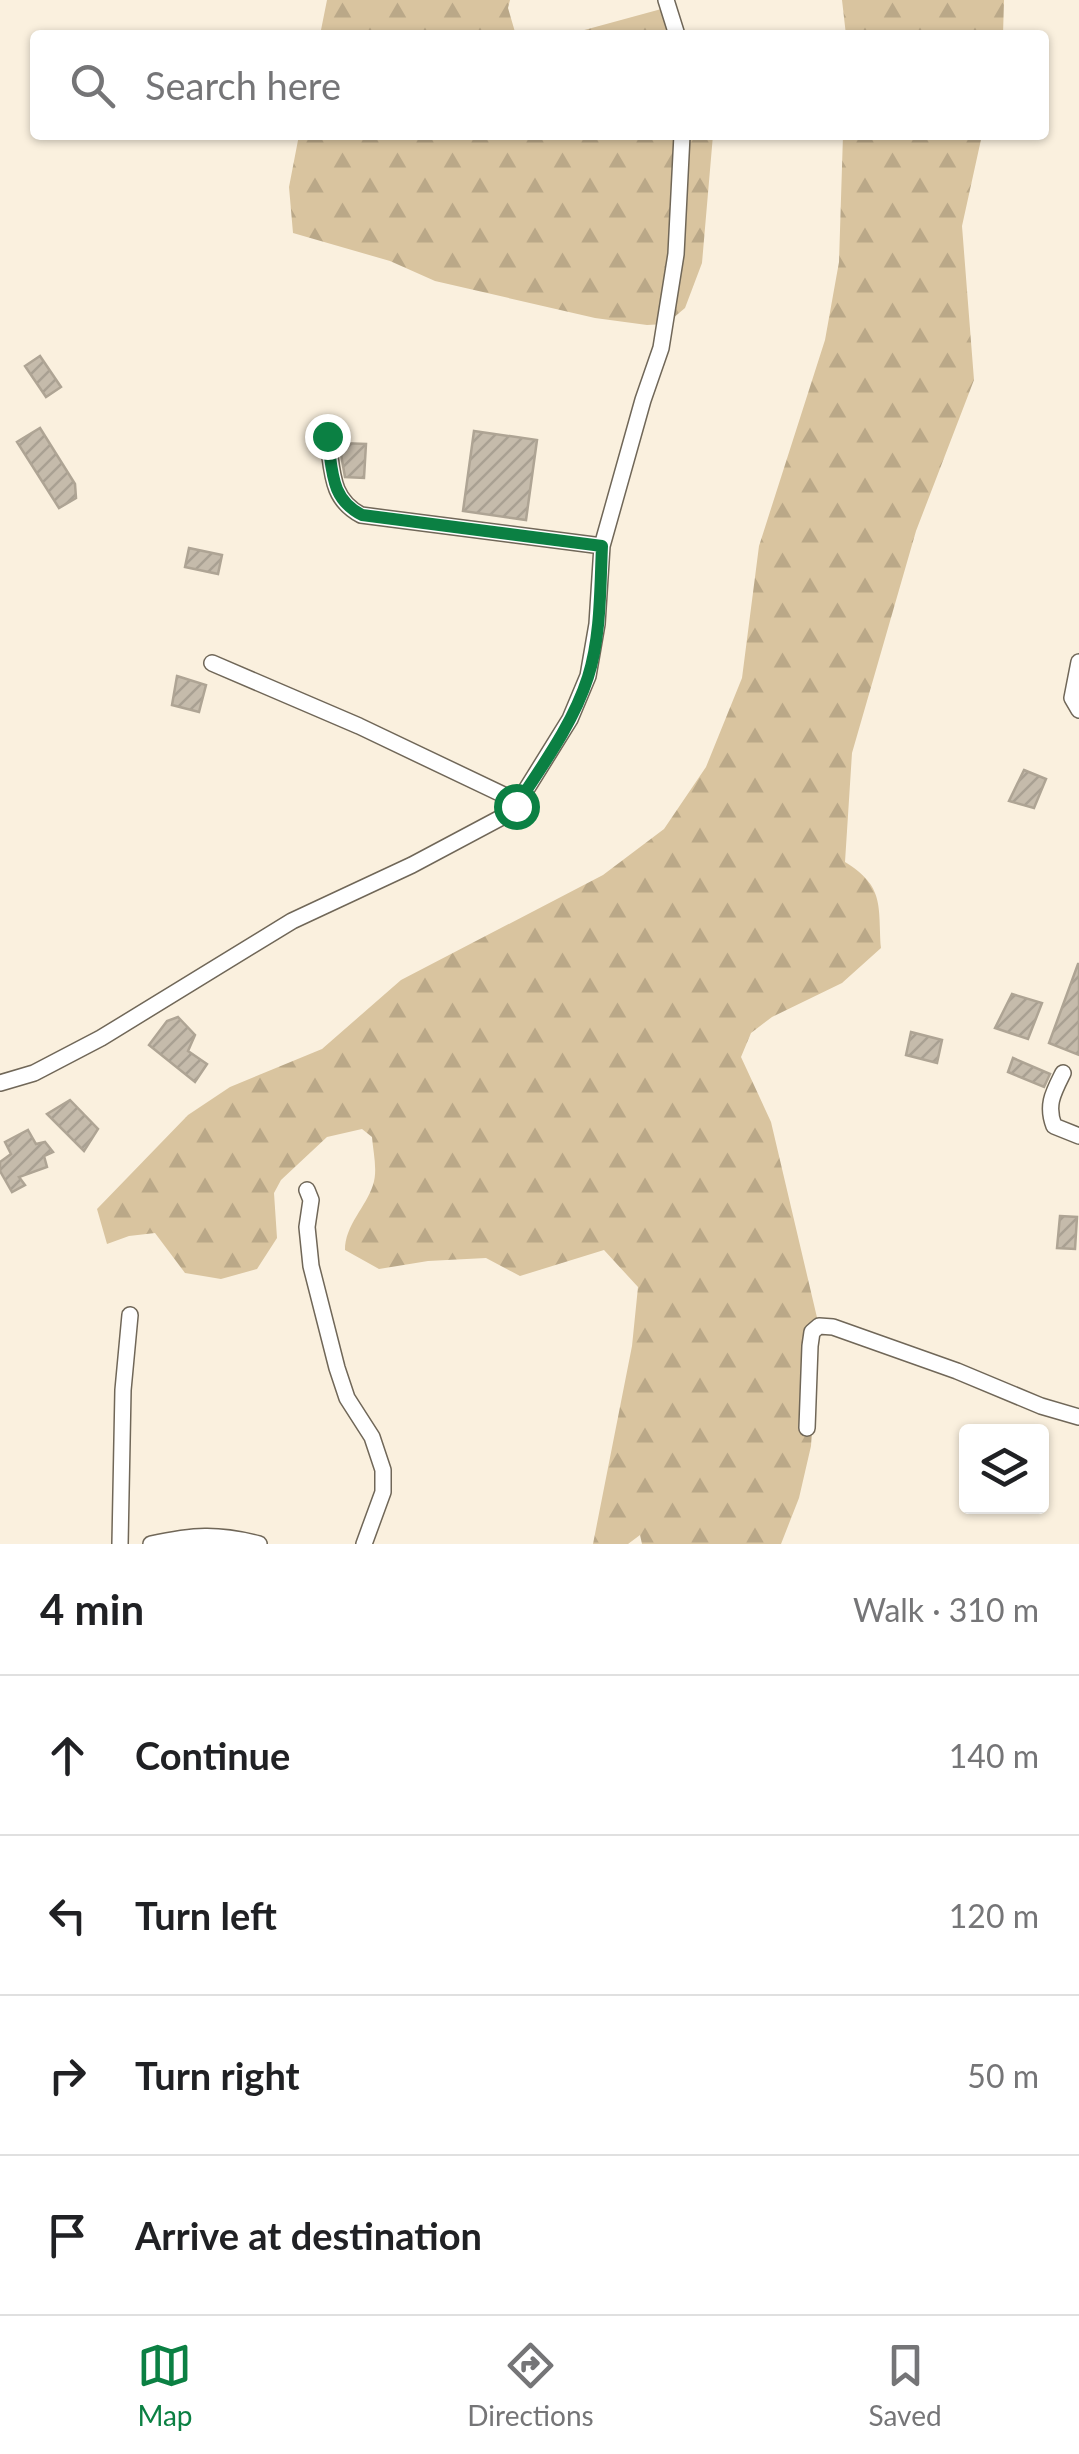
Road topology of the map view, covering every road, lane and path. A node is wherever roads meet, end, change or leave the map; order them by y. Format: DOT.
graph roads {
  1 [pos="666,0"];
  2 [pos="675,30"];
  3 [pos="682,140"];
  4 [pos="327,436"];
  5 [pos="602,546"];
  6 [pos="1079,662"];
  7 [pos="212,663"];
  8 [pos="1079,710"];
  9 [pos="516,806"];
  10 [pos="1063,1073"];
  11 [pos="0,1083"];
  12 [pos="1079,1136"];
  13 [pos="306,1190"];
  14 [pos="130,1314"];
  15 [pos="1079,1417"];
  16 [pos="807,1428"];
  17 [pos="120,1544"];
  18 [pos="151,1544"];
  19 [pos="259,1544"];
  20 [pos="364,1544"];
  1 -- 2 [label="street"];
  3 -- 5 [label="street"];
  4 -- 5 [label="street"];
  5 -- 9 [label="street"];
  6 -- 8 [label="street"];
  7 -- 9 [label="street"];
  9 -- 11 [label="street"];
  10 -- 12 [label="street"];
  13 -- 20 [label="street"];
  14 -- 17 [label="street"];
  15 -- 16 [label="street"];
  18 -- 19 [label="street"];
}
